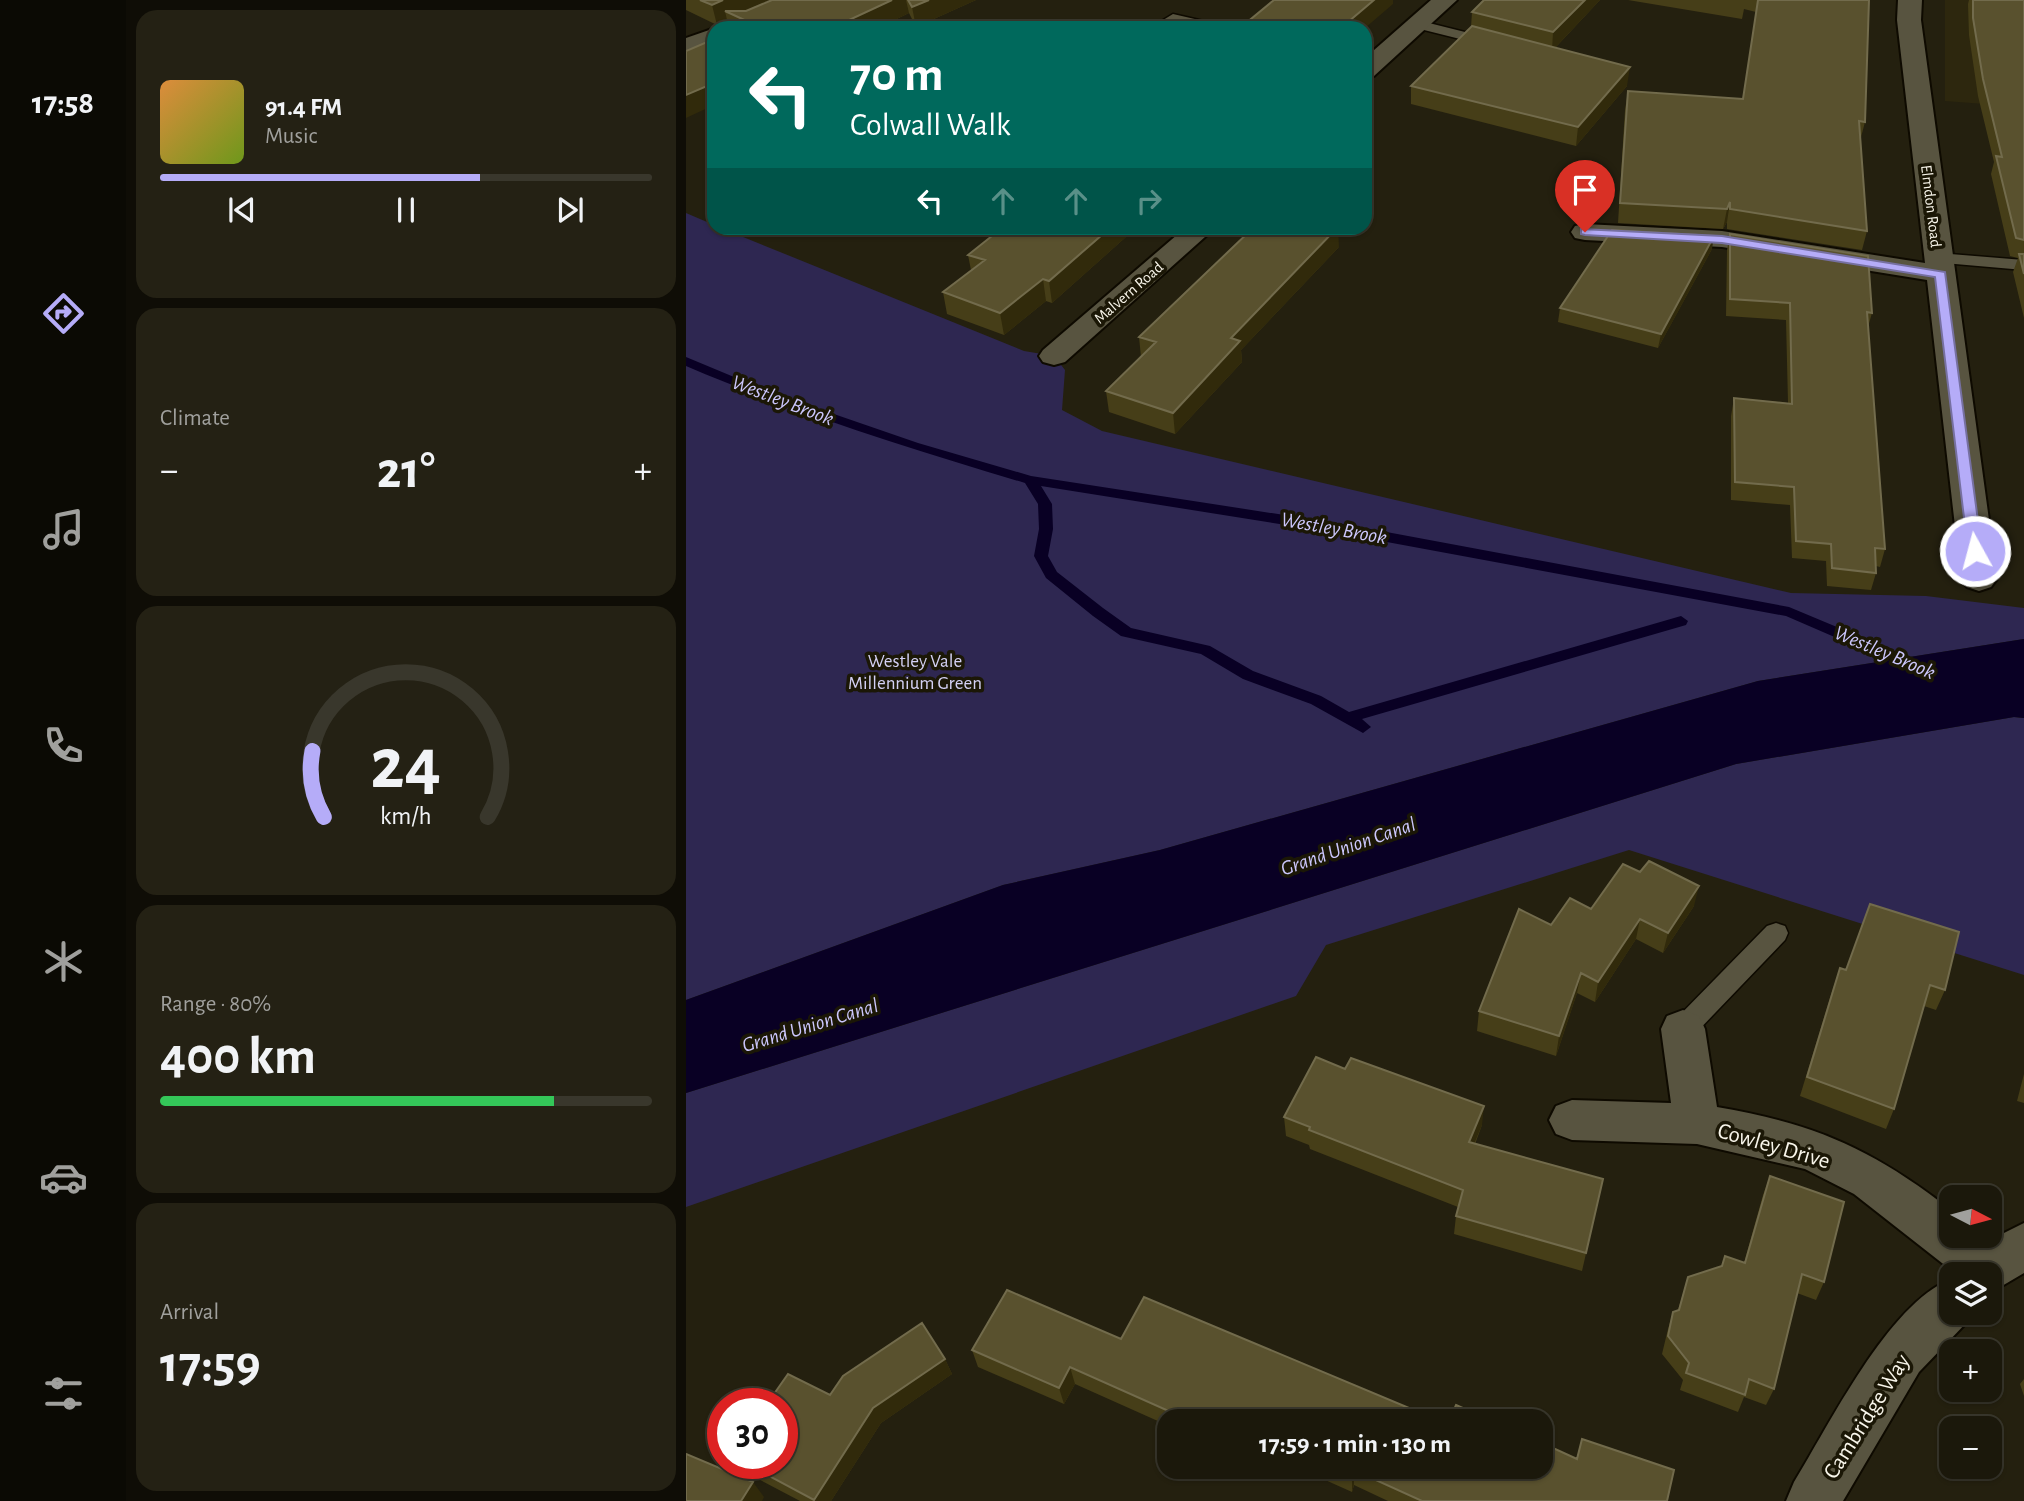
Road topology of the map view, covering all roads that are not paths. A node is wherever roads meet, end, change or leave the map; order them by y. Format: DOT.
graph roads {
  1 [pos="1445,0"];
  2 [pos="1910,0"];
  3 [pos="1168,21"];
  4 [pos="1185,21"];
  5 [pos="1417,24"];
  6 [pos="1504,46"];
  7 [pos="1372,63"];
  8 [pos="1585,232"];
  9 [pos="1193,235"];
  10 [pos="2024,265"];
  11 [pos="1940,266"];
  12 [pos="1054,356"];
  13 [pos="1979,579"];
  14 [pos="1776,933"];
  15 [pos="1684,1029"];
  16 [pos="1572,1120"];
  17 [pos="1697,1124"];
  18 [pos="1997,1262"];
  19 [pos="1939,1315"];
  20 [pos="1813,1501"];
  1 -- 5 [label="street"];
  2 -- 11 [label="street, Elmdon Road"];
  3 -- 4 [label="lane"];
  5 -- 6 [label="lane"];
  5 -- 7 [label="street"];
  8 -- 11 [label="street"];
  9 -- 12 [label="street, Malvern Road"];
  10 -- 11 [label="lane"];
  11 -- 13 [label="street, Elmdon Road"];
  14 -- 15 [label="lane"];
  15 -- 17 [label="street, Cowley Drive"];
  16 -- 17 [label="street, Cowley Drive"];
  17 -- 18 [label="street, Cowley Drive"];
  19 -- 20 [label="street, Cambridge Way"];
}
